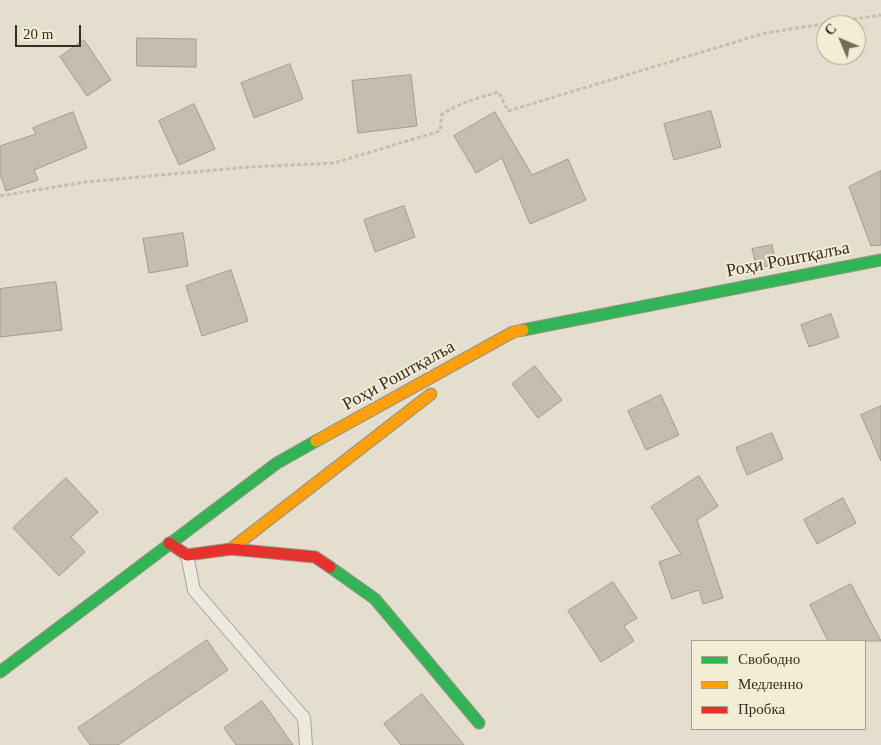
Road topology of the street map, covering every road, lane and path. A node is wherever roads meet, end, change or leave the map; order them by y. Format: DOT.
graph roads {
  1 [pos="881,15"];
  2 [pos="0,196"];
  3 [pos="881,260"];
  4 [pos="513,332"];
  5 [pos="169,543"];
  6 [pos="231,549"];
  7 [pos="186,555"];
  8 [pos="0,672"];
  9 [pos="479,723"];
  10 [pos="306,745"];
  1 -- 2 [label="path"];
  3 -- 4 [label="main road, Роҳи Роштқалъа"];
  4 -- 5 [label="main road, Роҳи Роштқалъа"];
  4 -- 6 [label="main road"];
  5 -- 7 [label="main road"];
  5 -- 8 [label="main road, Роҳи Роштқалъа"];
  6 -- 7 [label="main road"];
  6 -- 9 [label="main road"];
  7 -- 10 [label="lane"];
}
